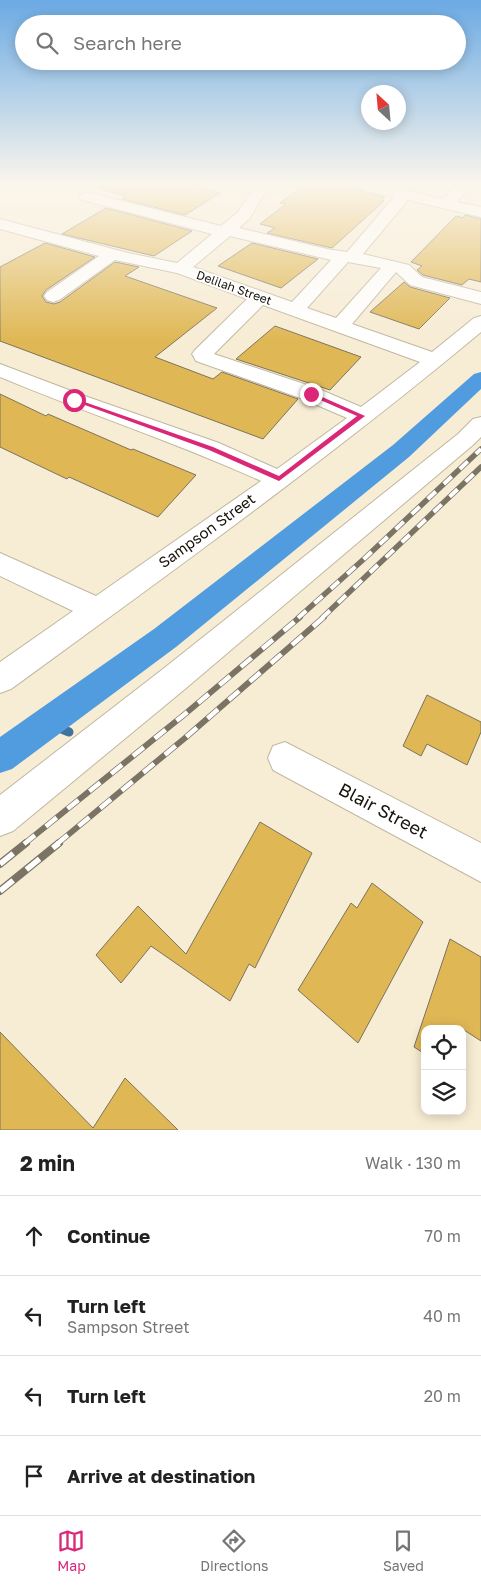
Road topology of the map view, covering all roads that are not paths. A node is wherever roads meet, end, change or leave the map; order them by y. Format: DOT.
graph roads {
  1 [pos="42,236"];
  2 [pos="220,236"];
  3 [pos="246,236"];
  4 [pos="367,236"];
  5 [pos="112,255"];
  6 [pos="347,257"];
  7 [pos="392,266"];
  8 [pos="181,269"];
  9 [pos="53,296"];
  10 [pos="260,298"];
  11 [pos="481,298"];
  12 [pos="295,310"];
  13 [pos="481,322"];
  14 [pos="340,326"];
  15 [pos="435,360"];
  16 [pos="0,370"];
  17 [pos="362,416"];
  18 [pos="481,424"];
  19 [pos="279,479"];
  20 [pos="0,564"];
  21 [pos="98,610"];
  22 [pos="0,679"];
  23 [pos="285,758"];
  24 [pos="0,818"];
  25 [pos="481,863"];
  1 -- 5 [label="street, Delilah Street"];
  2 -- 8 [label="street"];
  3 -- 6 [label="street"];
  4 -- 6 [label="street"];
  5 -- 8 [label="street, Delilah Street"];
  5 -- 9 [label="street"];
  6 -- 7 [label="street"];
  6 -- 12 [label="street"];
  7 -- 11 [label="street"];
  7 -- 14 [label="street"];
  8 -- 10 [label="street, Delilah Street"];
  10 -- 12 [label="street, Delilah Street"];
  10 -- 17 [label="street"];
  12 -- 14 [label="street, Delilah Street"];
  13 -- 15 [label="street, Sampson Street"];
  14 -- 15 [label="street, Delilah Street"];
  15 -- 17 [label="street, Sampson Street"];
  16 -- 19 [label="street"];
  17 -- 19 [label="street, Sampson Street"];
  18 -- 24 [label="street"];
  19 -- 21 [label="street, Sampson Street"];
  20 -- 21 [label="street"];
  21 -- 22 [label="street, Sampson Street"];
  23 -- 25 [label="street, Blair Street"];
}
